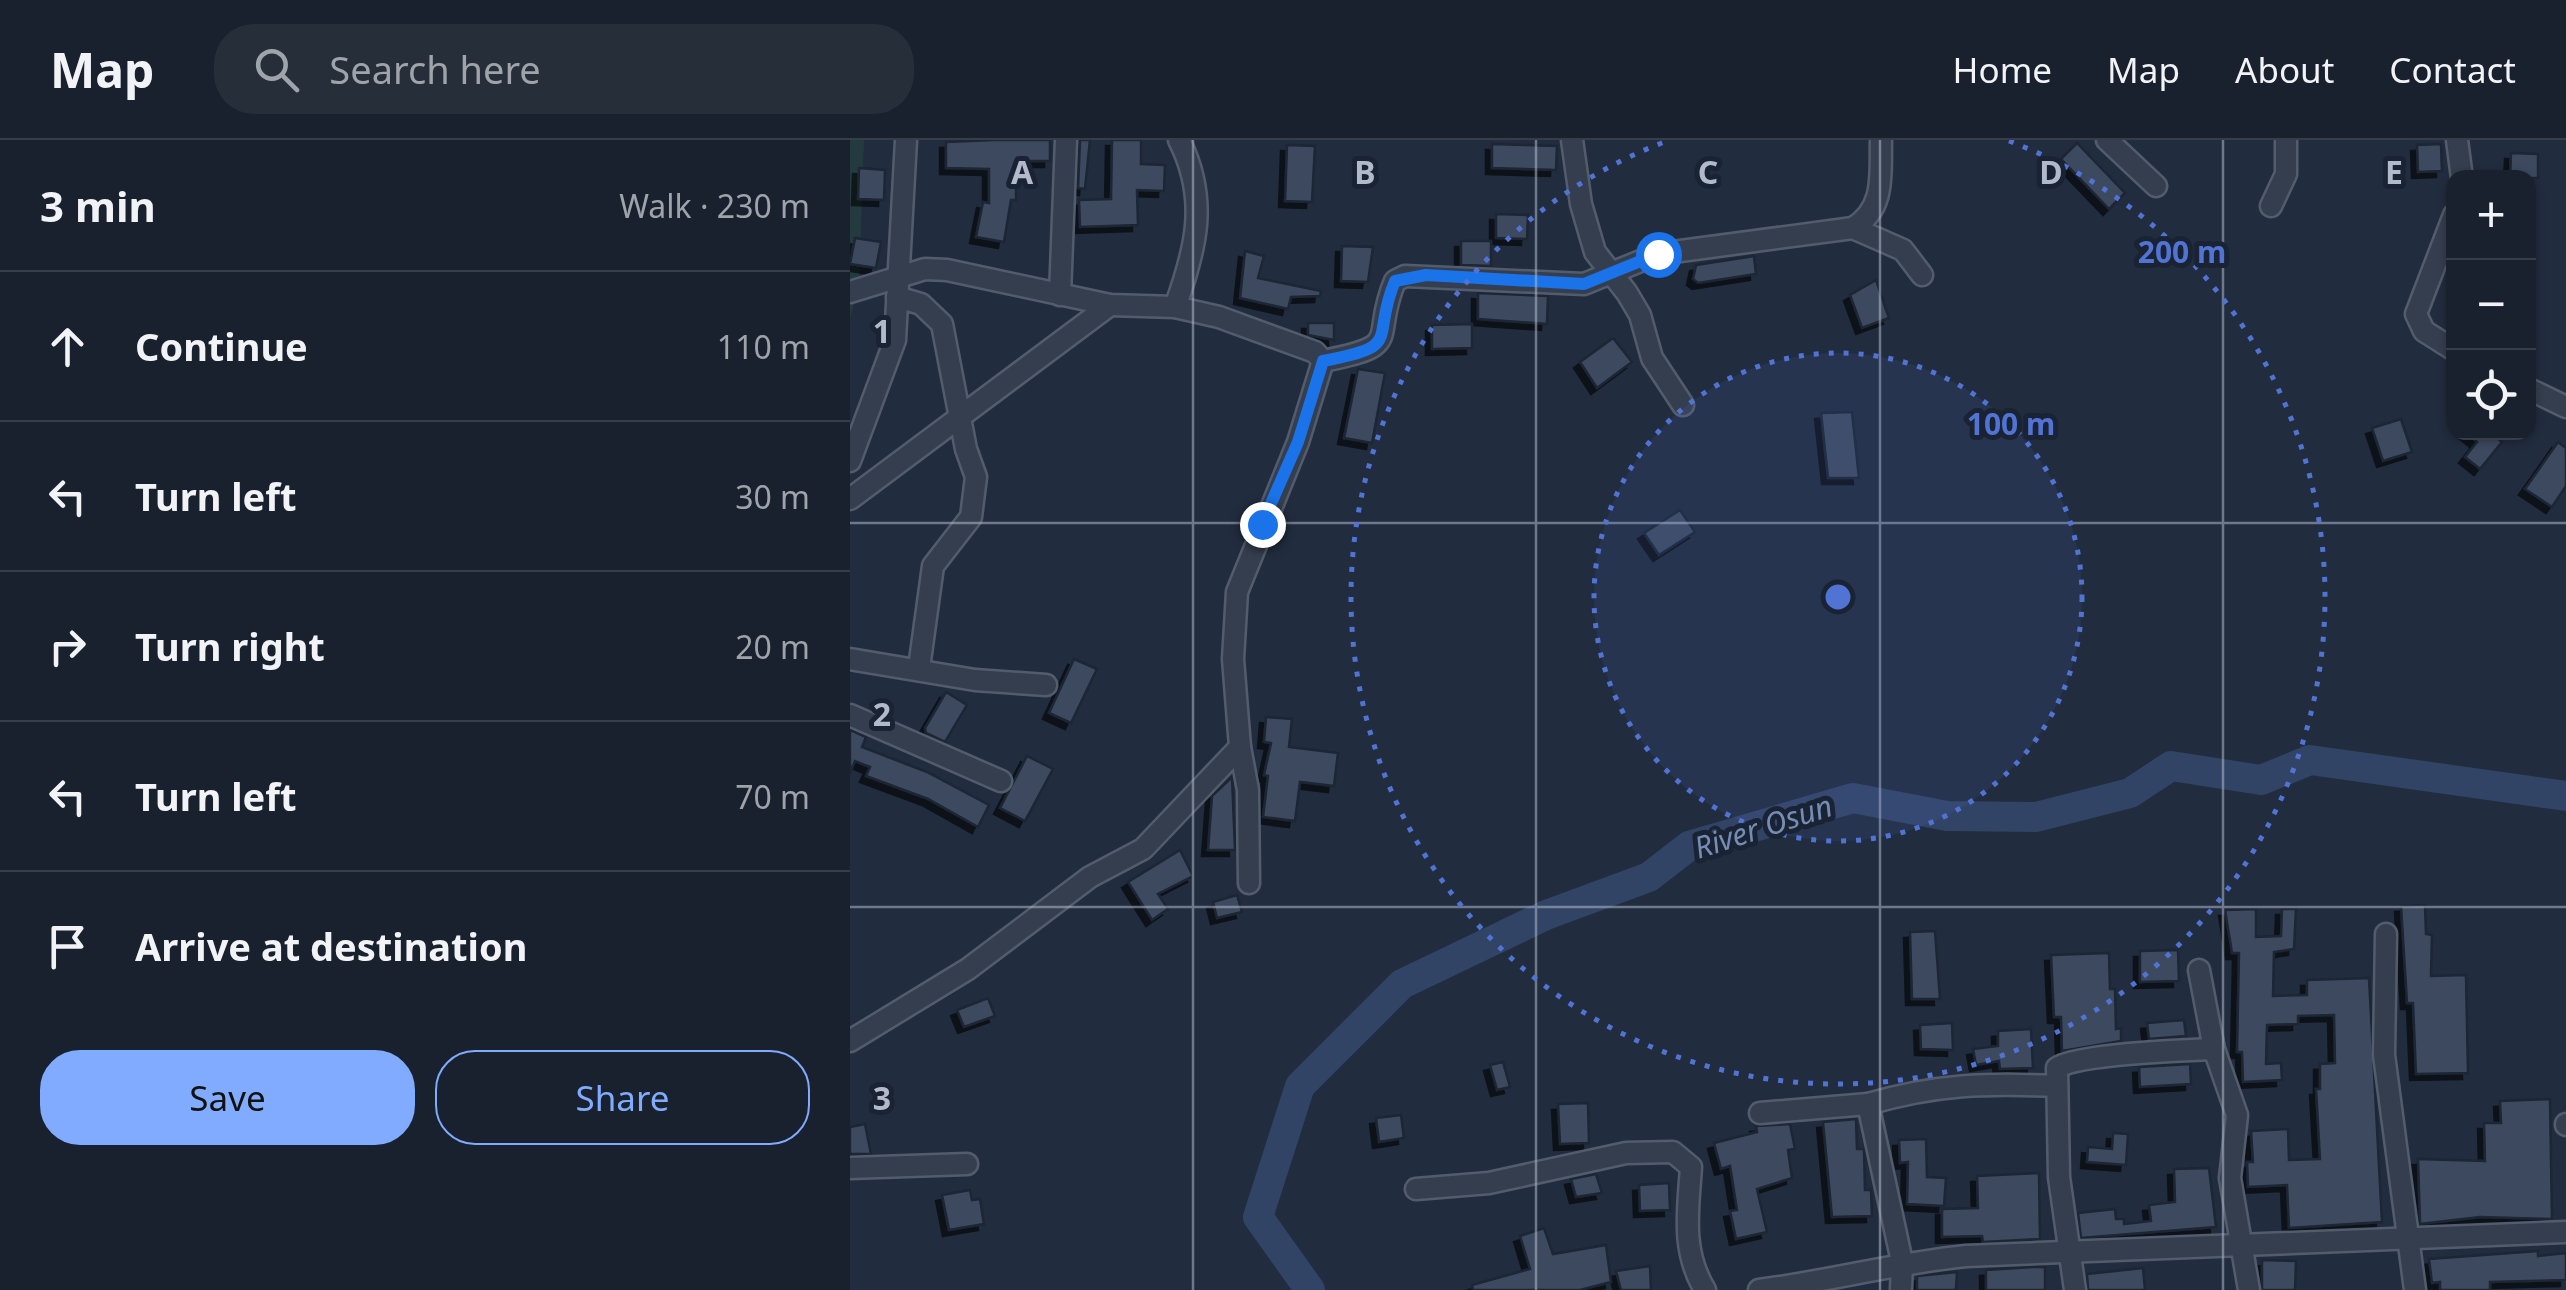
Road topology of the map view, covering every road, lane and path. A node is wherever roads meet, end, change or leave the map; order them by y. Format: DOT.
graph roads {
  1 [pos="906,140"];
  2 [pos="1066,140"];
  3 [pos="1178,140"];
  4 [pos="1572,140"];
  5 [pos="1880,140"];
  6 [pos="2107,140"];
  7 [pos="2286,140"];
  8 [pos="2457,140"];
  9 [pos="2461,170"];
  10 [pos="2156,186"];
  11 [pos="2271,206"];
  12 [pos="1854,228"];
  13 [pos="2446,236"];
  14 [pos="1610,274"];
  15 [pos="1922,275"];
  16 [pos="896,289"];
  17 [pos="850,292"];
  18 [pos="1060,295"];
  19 [pos="1110,305"];
  20 [pos="1174,307"];
  21 [pos="2446,345"];
  22 [pos="1323,361"];
  23 [pos="2536,393"];
  24 [pos="1683,405"];
  25 [pos="2566,407"];
  26 [pos="959,420"];
  27 [pos="850,460"];
  28 [pos="850,500"];
  29 [pos="850,660"];
  30 [pos="919,668"];
  31 [pos="1046,685"];
  32 [pos="850,716"];
  33 [pos="1240,747"];
  34 [pos="1001,781"];
  35 [pos="1249,883"];
  36 [pos="2386,934"];
  37 [pos="2199,970"];
  38 [pos="850,1041"];
  39 [pos="2214,1050"];
  40 [pos="2057,1086"];
  41 [pos="1868,1104"];
  42 [pos="1760,1113"];
  43 [pos="968,1164"];
  44 [pos="850,1168"];
  45 [pos="1416,1189"];
  46 [pos="2566,1232"];
  47 [pos="2410,1238"];
  48 [pos="2242,1244"];
  49 [pos="2073,1253"];
  50 [pos="1902,1262"];
  51 [pos="1705,1290"];
  52 [pos="1759,1290"];
  53 [pos="1901,1290"];
  54 [pos="2075,1290"];
  55 [pos="2249,1290"];
  56 [pos="2415,1290"];
  1 -- 16 [label="street"];
  2 -- 18 [label="street"];
  3 -- 20 [label="street"];
  4 -- 14 [label="street"];
  5 -- 12 [label="street"];
  6 -- 10 [label="street"];
  7 -- 11 [label="street"];
  8 -- 9 [label="street"];
  12 -- 14 [label="street"];
  12 -- 15 [label="street"];
  13 -- 21 [label="street"];
  14 -- 22 [label="street"];
  14 -- 24 [label="street"];
  16 -- 17 [label="street"];
  16 -- 18 [label="street"];
  16 -- 26 [label="street"];
  16 -- 27 [label="street"];
  18 -- 19 [label="street"];
  19 -- 20 [label="street"];
  19 -- 26 [label="street"];
  20 -- 22 [label="street"];
  22 -- 33 [label="street"];
  23 -- 25 [label="street"];
  26 -- 28 [label="street"];
  26 -- 30 [label="street"];
  29 -- 30 [label="street"];
  30 -- 31 [label="street"];
  32 -- 34 [label="street"];
  33 -- 35 [label="street"];
  33 -- 38 [label="street"];
  36 -- 47 [label="street"];
  37 -- 39 [label="street"];
  39 -- 40 [label="street"];
  39 -- 48 [label="street"];
  40 -- 41 [label="street"];
  40 -- 49 [label="street"];
  41 -- 42 [label="street"];
  41 -- 50 [label="street"];
  43 -- 44 [label="street"];
  45 -- 51 [label="street"];
  46 -- 47 [label="street"];
  47 -- 48 [label="street"];
  47 -- 56 [label="street"];
  48 -- 49 [label="street"];
  48 -- 55 [label="street"];
  49 -- 50 [label="street"];
  49 -- 54 [label="street"];
  50 -- 52 [label="street"];
  50 -- 53 [label="street"];
}
